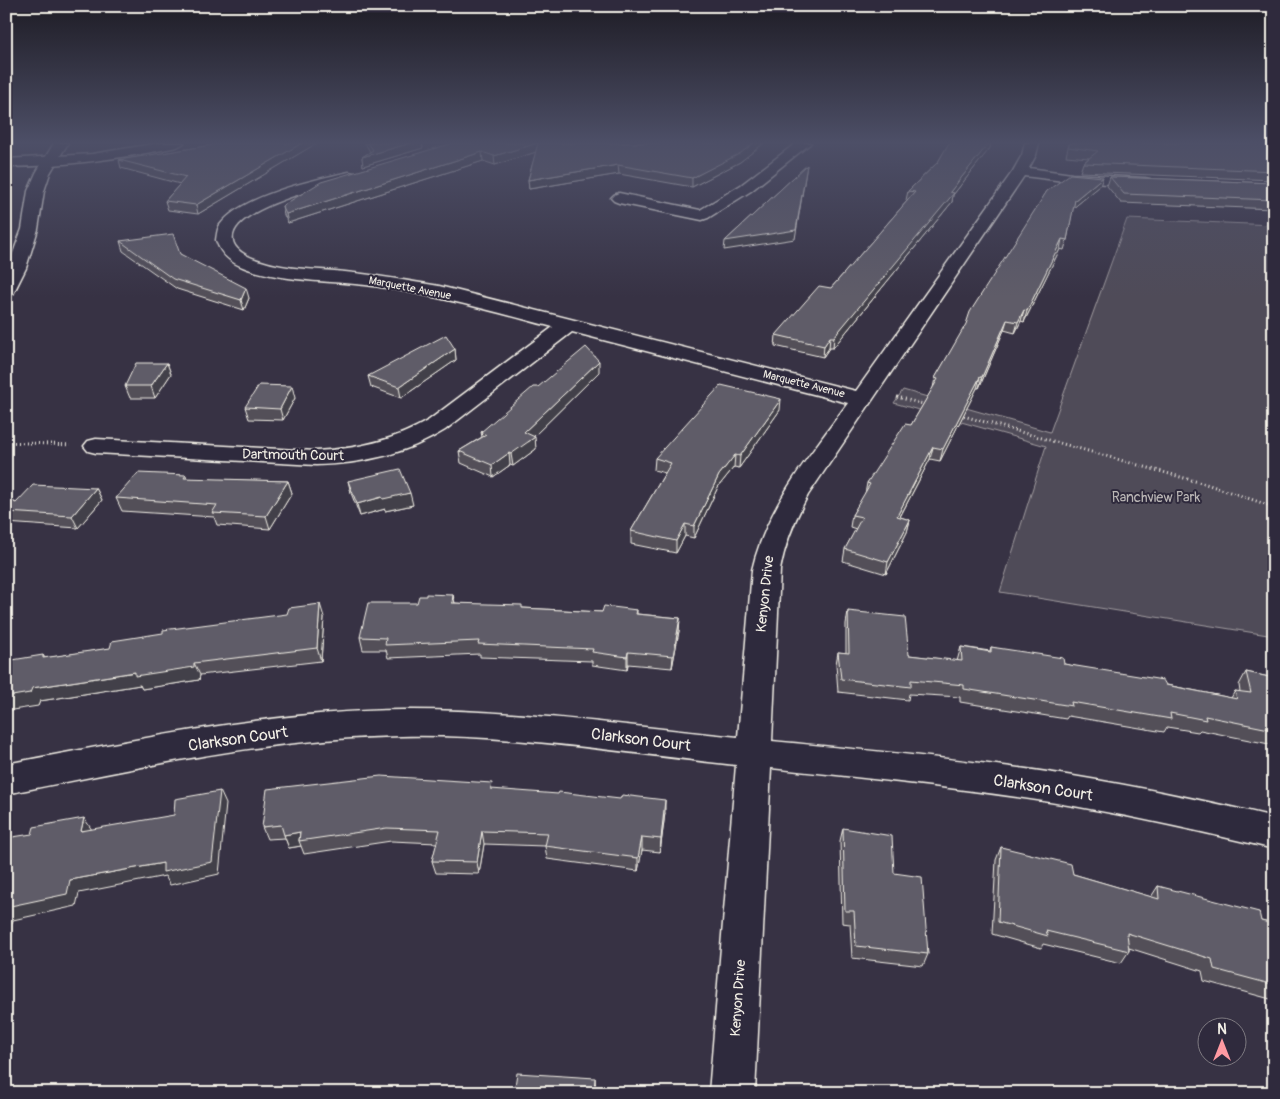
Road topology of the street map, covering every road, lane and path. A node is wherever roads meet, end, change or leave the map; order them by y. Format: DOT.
graph roads {
  1 [pos="35,194"];
  2 [pos="286,194"];
  3 [pos="736,194"];
  4 [pos="1004,194"];
  5 [pos="619,198"];
  6 [pos="6,290"];
  7 [pos="570,324"];
  8 [pos="897,397"];
  9 [pos="860,399"];
  10 [pos="934,408"];
  11 [pos="953,413"];
  12 [pos="6,442"];
  13 [pos="96,446"];
  14 [pos="1274,508"];
  15 [pos="753,752"];
  16 [pos="6,779"];
  17 [pos="1274,833"];
  18 [pos="732,1093"];
  1 -- 6 [label="street"];
  2 -- 7 [label="street, Marquette Avenue"];
  3 -- 5 [label="street"];
  4 -- 9 [label="street, Kenyon Drive"];
  7 -- 9 [label="street, Marquette Avenue"];
  7 -- 13 [label="street, Dartmouth Court"];
  8 -- 10 [label="path"];
  9 -- 15 [label="street, Kenyon Drive"];
  11 -- 14 [label="path"];
  12 -- 13 [label="path"];
  15 -- 16 [label="street, Clarkson Court"];
  15 -- 17 [label="street, Clarkson Court"];
  15 -- 18 [label="street, Kenyon Drive"];
}
